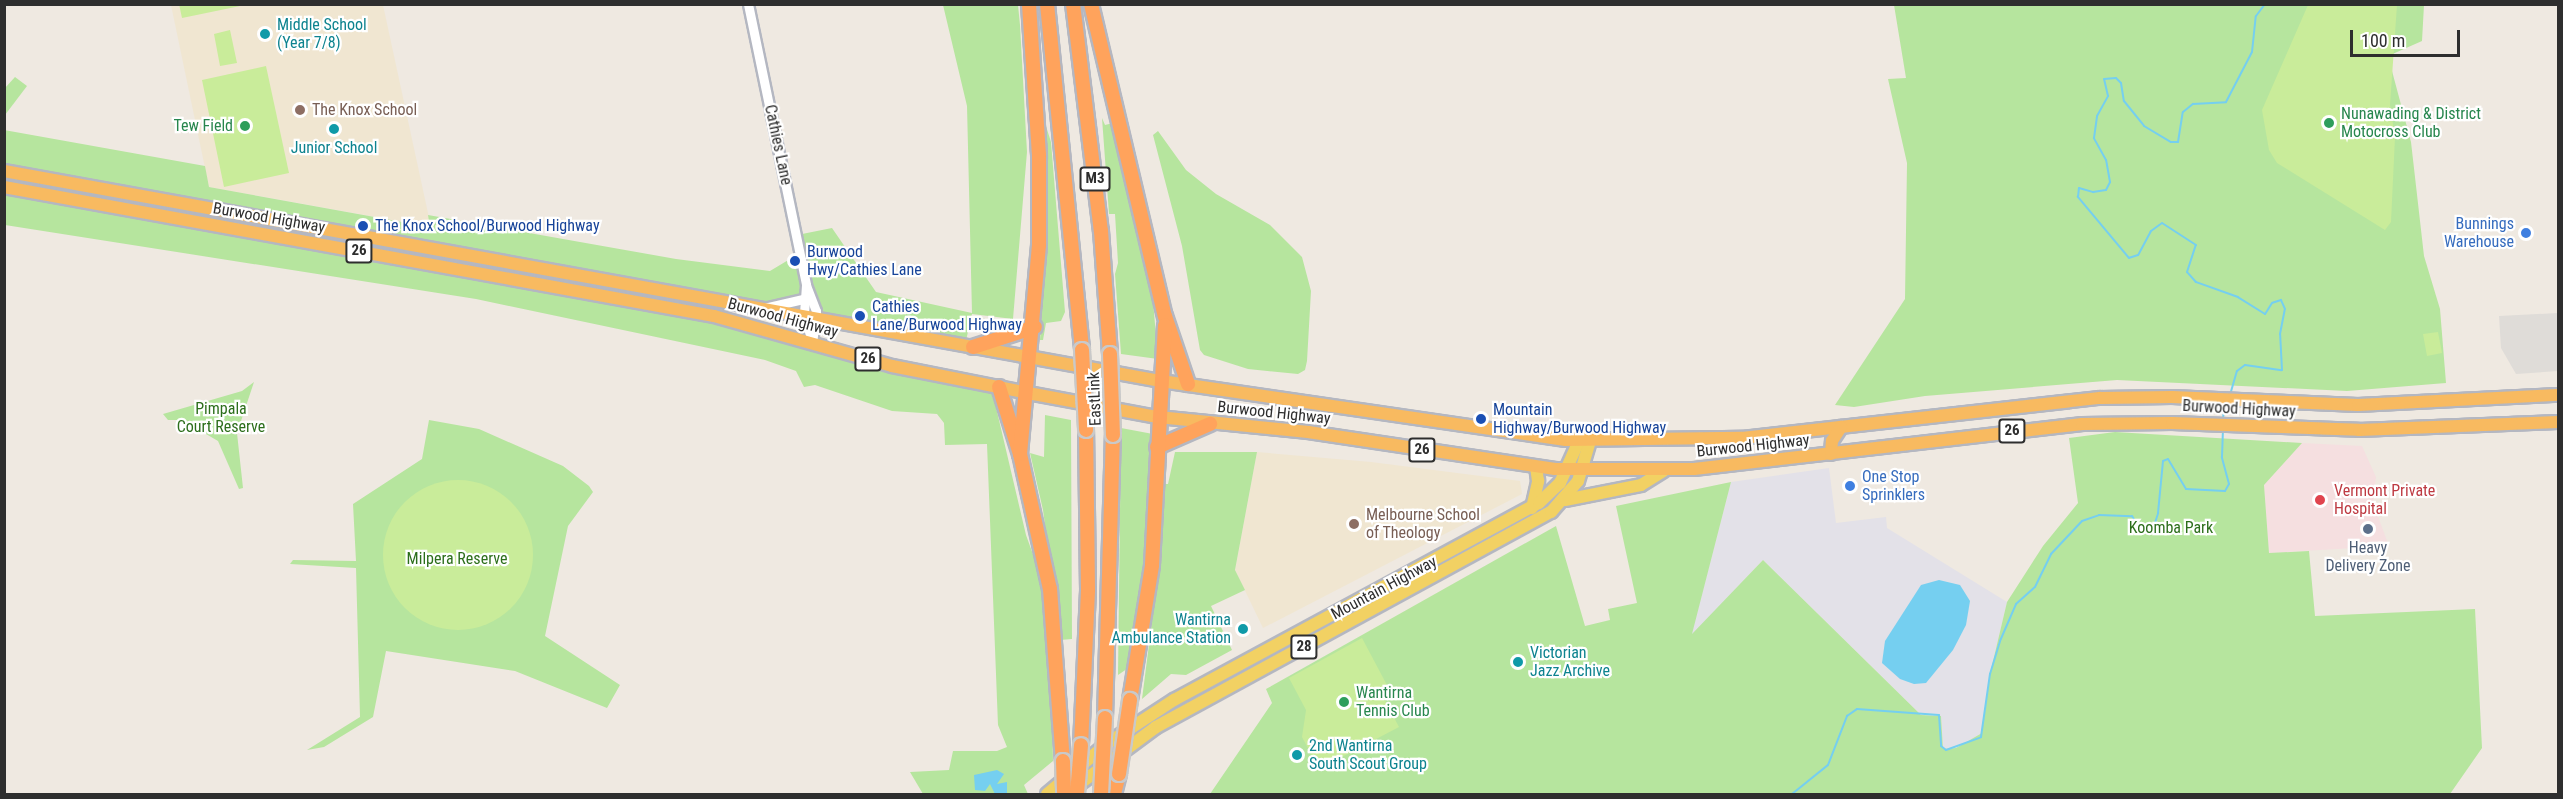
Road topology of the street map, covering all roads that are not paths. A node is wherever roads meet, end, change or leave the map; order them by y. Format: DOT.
graph roads {
  1 [pos="748,4"];
  2 [pos="1029,4"];
  3 [pos="1047,4"];
  4 [pos="1073,4"];
  5 [pos="1091,4"];
  6 [pos="4,171"];
  7 [pos="4,187"];
  8 [pos="806,285"];
  9 [pos="803,299"];
  10 [pos="715,300"];
  11 [pos="762,309"];
  12 [pos="714,316"];
  13 [pos="1165,316"];
  14 [pos="810,317"];
  15 [pos="1035,327"];
  16 [pos="812,342"];
  17 [pos="973,347"];
  18 [pos="1032,357"];
  19 [pos="1161,381"];
  20 [pos="1188,384"];
  21 [pos="999,387"];
  22 [pos="1028,393"];
  23 [pos="2559,395"];
  24 [pos="1158,417"];
  25 [pos="2559,422"];
  26 [pos="1210,424"];
  27 [pos="1841,427"];
  28 [pos="1584,441"];
  29 [pos="1157,447"];
  30 [pos="1020,454"];
  31 [pos="1831,454"];
  32 [pos="1536,467"];
  33 [pos="1567,470"];
  34 [pos="1582,471"];
  35 [pos="1663,471"];
  36 [pos="1565,500"];
  37 [pos="1532,508"];
  38 [pos="1412,573"];
  39 [pos="1419,585"];
  40 [pos="1047,795"];
  41 [pos="1065,795"];
  42 [pos="1077,795"];
  43 [pos="1101,795"];
  44 [pos="1114,795"];
  1 -- 8 [label="street, Cathies Lane"];
  2 -- 15 [label="highway"];
  3 -- 42 [label="highway, EastLink / M3, bridge"];
  4 -- 43 [label="highway, EastLink / M3, bridge"];
  5 -- 13 [label="highway"];
  6 -- 10 [label="highway, Burwood Highway / 26"];
  7 -- 12 [label="highway, Burwood Highway / 26"];
  8 -- 9 [label="street, Cathies Lane"];
  8 -- 14 [label="street, Cathies Lane"];
  9 -- 11 [label="street"];
  9 -- 14 [label="street, Cathies Lane"];
  10 -- 11 [label="highway, Burwood Highway / 26"];
  10 -- 12 [label="highway"];
  11 -- 14 [label="highway, Burwood Highway / 26"];
  12 -- 16 [label="highway, Burwood Highway / 26"];
  13 -- 19 [label="highway"];
  13 -- 20 [label="highway"];
  14 -- 16 [label="street, Cathies Lane"];
  14 -- 17 [label="highway, Burwood Highway / 26"];
  15 -- 17 [label="highway"];
  15 -- 18 [label="highway"];
  16 -- 21 [label="highway, Burwood Highway / 26"];
  17 -- 18 [label="highway, Burwood Highway / 26"];
  18 -- 19 [label="highway, Burwood Highway / 26"];
  18 -- 22 [label="highway"];
  19 -- 20 [label="highway, Burwood Highway / 26"];
  19 -- 24 [label="highway"];
  20 -- 28 [label="highway, Burwood Highway / 26"];
  21 -- 22 [label="highway, Burwood Highway / 26"];
  21 -- 30 [label="highway"];
  22 -- 24 [label="highway, Burwood Highway / 26"];
  22 -- 30 [label="highway"];
  23 -- 27 [label="highway, Burwood Highway / 26"];
  24 -- 26 [label="highway, Burwood Highway / 26"];
  24 -- 29 [label="highway"];
  25 -- 31 [label="highway, Burwood Highway / 26"];
  26 -- 29 [label="highway"];
  26 -- 32 [label="highway, Burwood Highway / 26"];
  27 -- 28 [label="highway, Burwood Highway / 26"];
  27 -- 31 [label="highway"];
  28 -- 33 [label="main road, Mountain Highway / 28"];
  28 -- 34 [label="main road, Mountain Highway / 28"];
  29 -- 44 [label="highway, bridge"];
  30 -- 41 [label="highway, bridge"];
  31 -- 35 [label="highway, Burwood Highway / 26"];
  32 -- 33 [label="highway, Burwood Highway / 26"];
  32 -- 37 [label="main road"];
  33 -- 34 [label="highway, Burwood Highway / 26"];
  33 -- 37 [label="main road, Mountain Highway / 28"];
  34 -- 35 [label="highway, Burwood Highway / 26"];
  34 -- 36 [label="main road, Mountain Highway / 28"];
  35 -- 36 [label="main road"];
  36 -- 39 [label="main road, Mountain Highway / 28"];
  37 -- 38 [label="main road, Mountain Highway / 28"];
  38 -- 39 [label="main road"];
  38 -- 40 [label="main road, Mountain Highway / 28"];
  39 -- 41 [label="main road, Mountain Highway / 28"];
}
